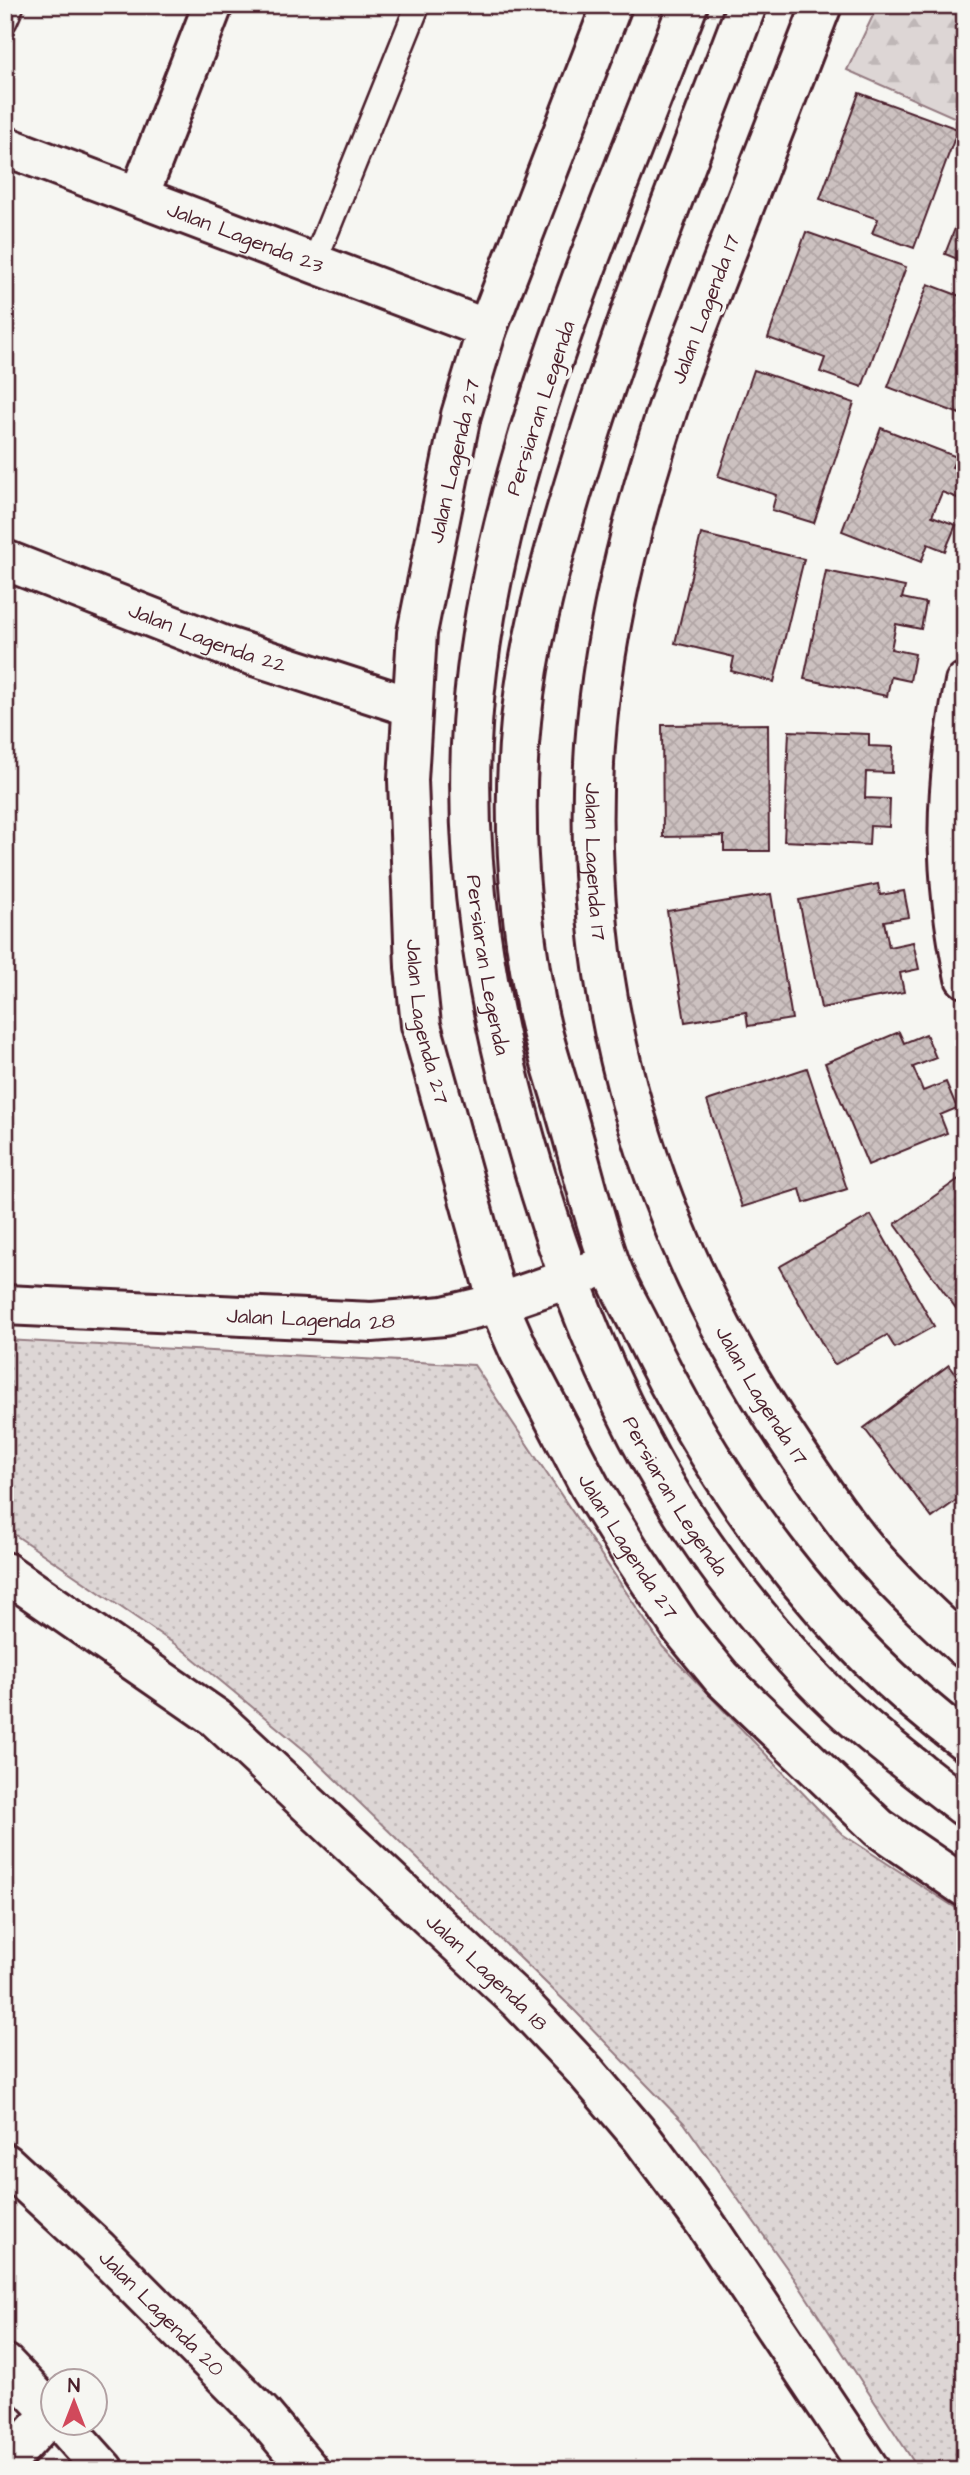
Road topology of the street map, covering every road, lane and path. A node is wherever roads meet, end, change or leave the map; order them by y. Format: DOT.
graph roads {
  1 [pos="12,5"];
  2 [pos="213,5"];
  3 [pos="418,5"];
  4 [pos="612,5"];
  5 [pos="688,5"];
  6 [pos="747,5"];
  7 [pos="822,5"];
  8 [pos="5,21"];
  9 [pos="5,146"];
  10 [pos="139,196"];
  11 [pos="314,263"];
  12 [pos="487,329"];
  13 [pos="5,560"];
  14 [pos="965,682"];
  15 [pos="412,707"];
  16 [pos="965,978"];
  17 [pos="609,1263"];
  18 [pos="568,1280"];
  19 [pos="498,1303"];
  20 [pos="5,1305"];
  21 [pos="5,1572"];
  22 [pos="965,1648"];
  23 [pos="965,1741"];
  24 [pos="965,1807"];
  25 [pos="965,1887"];
  26 [pos="5,2163"];
  27 [pos="5,2364"];
  28 [pos="38,2398"];
  29 [pos="38,2428"];
  30 [pos="73,2436"];
  31 [pos="5,2464"];
  32 [pos="104,2470"];
  33 [pos="309,2470"];
  34 [pos="870,2470"];
  1 -- 8 [label="lane"];
  2 -- 10 [label="street"];
  3 -- 11 [label="lane"];
  4 -- 12 [label="street, Jalan Lagenda 27"];
  5 -- 18 [label="street, Persiaran Legenda"];
  6 -- 17 [label="street, Persiaran Legenda"];
  7 -- 22 [label="street, Jalan Lagenda 17"];
  9 -- 10 [label="street, Jalan Lagenda 23"];
  10 -- 11 [label="street, Jalan Lagenda 23"];
  11 -- 12 [label="street, Jalan Lagenda 23"];
  12 -- 15 [label="street, Jalan Lagenda 27"];
  13 -- 15 [label="street, Jalan Lagenda 22"];
  14 -- 16 [label="street"];
  15 -- 19 [label="street, Jalan Lagenda 27"];
  17 -- 18 [label="street, Jalan Lagenda 28"];
  17 -- 23 [label="street, Persiaran Legenda"];
  18 -- 19 [label="street, Jalan Lagenda 28"];
  18 -- 24 [label="street, Persiaran Legenda"];
  19 -- 20 [label="street, Jalan Lagenda 28"];
  19 -- 25 [label="street, Jalan Lagenda 27"];
  21 -- 34 [label="street, Jalan Lagenda 18"];
  26 -- 33 [label="street, Jalan Lagenda 20"];
  27 -- 28 [label="street"];
  29 -- 31 [label="street"];
  30 -- 32 [label="street"];
}
